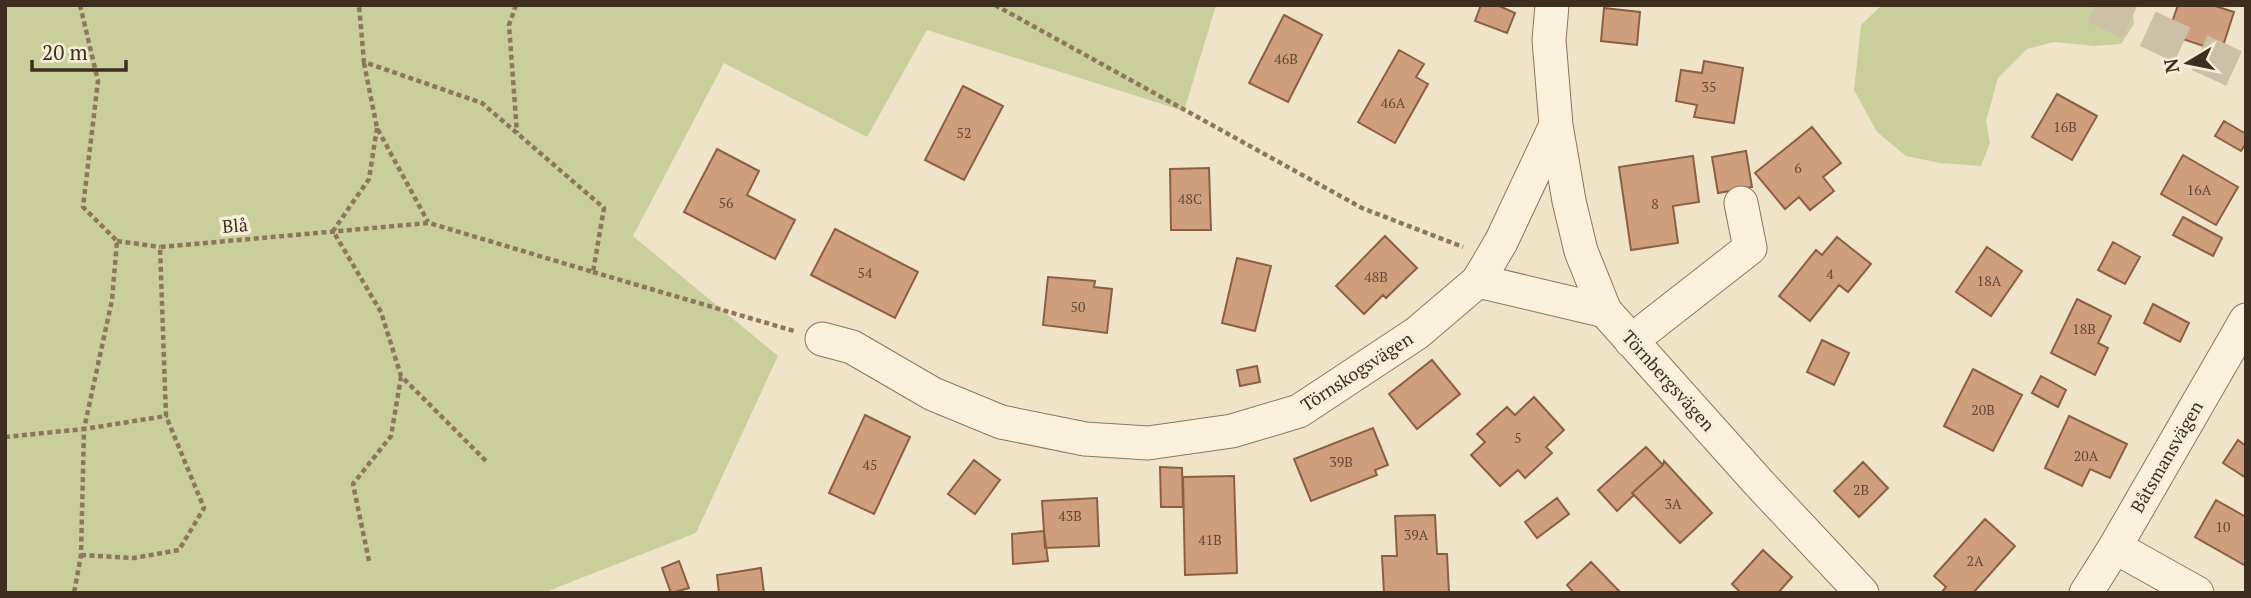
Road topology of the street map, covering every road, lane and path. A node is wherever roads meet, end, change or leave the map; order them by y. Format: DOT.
graph roads {
  1 [pos="80,5"];
  2 [pos="359,5"];
  3 [pos="516,5"];
  4 [pos="995,5"];
  5 [pos="1552,5"];
  6 [pos="364,62"];
  7 [pos="1556,125"];
  8 [pos="377,128"];
  9 [pos="517,134"];
  10 [pos="1741,203"];
  11 [pos="429,223"];
  12 [pos="333,231"];
  13 [pos="117,241"];
  14 [pos="160,247"];
  15 [pos="1485,269"];
  16 [pos="593,272"];
  17 [pos="1605,311"];
  18 [pos="2246,320"];
  19 [pos="822,339"];
  20 [pos="1631,341"];
  21 [pos="401,376"];
  22 [pos="166,416"];
  23 [pos="84,429"];
  24 [pos="5,437"];
  25 [pos="486,461"];
  26 [pos="2115,547"];
  27 [pos="81,555"];
  28 [pos="369,561"];
  29 [pos="74,593"];
  30 [pos="1862,593"];
  31 [pos="2086,593"];
  32 [pos="2197,593"];
  1 -- 13 [label="path"];
  2 -- 6 [label="path"];
  3 -- 9 [label="path"];
  4 -- 15 [label="path"];
  5 -- 7 [label="street, Törnskogsvägen"];
  6 -- 8 [label="path"];
  6 -- 9 [label="path"];
  7 -- 15 [label="street, Törnskogsvägen"];
  7 -- 17 [label="street, Törnbergsvägen"];
  8 -- 11 [label="path"];
  8 -- 12 [label="path"];
  9 -- 16 [label="path"];
  10 -- 20 [label="street"];
  11 -- 12 [label="path, Blå"];
  11 -- 16 [label="path, Blå"];
  12 -- 14 [label="path, Blå"];
  12 -- 21 [label="path"];
  13 -- 14 [label="path, Blå"];
  13 -- 23 [label="path"];
  14 -- 22 [label="path"];
  15 -- 17 [label="street"];
  15 -- 19 [label="street, Törnskogsvägen"];
  16 -- 19 [label="path, Blå"];
  17 -- 20 [label="street, Törnbergsvägen"];
  18 -- 26 [label="street, Båtsmansvägen"];
  20 -- 30 [label="street, Törnbergsvägen"];
  21 -- 25 [label="path"];
  21 -- 28 [label="path"];
  22 -- 23 [label="path"];
  22 -- 27 [label="path"];
  23 -- 24 [label="path"];
  23 -- 27 [label="path"];
  26 -- 31 [label="street, Båtsmansvägen"];
  26 -- 32 [label="street"];
  27 -- 29 [label="path"];
}
